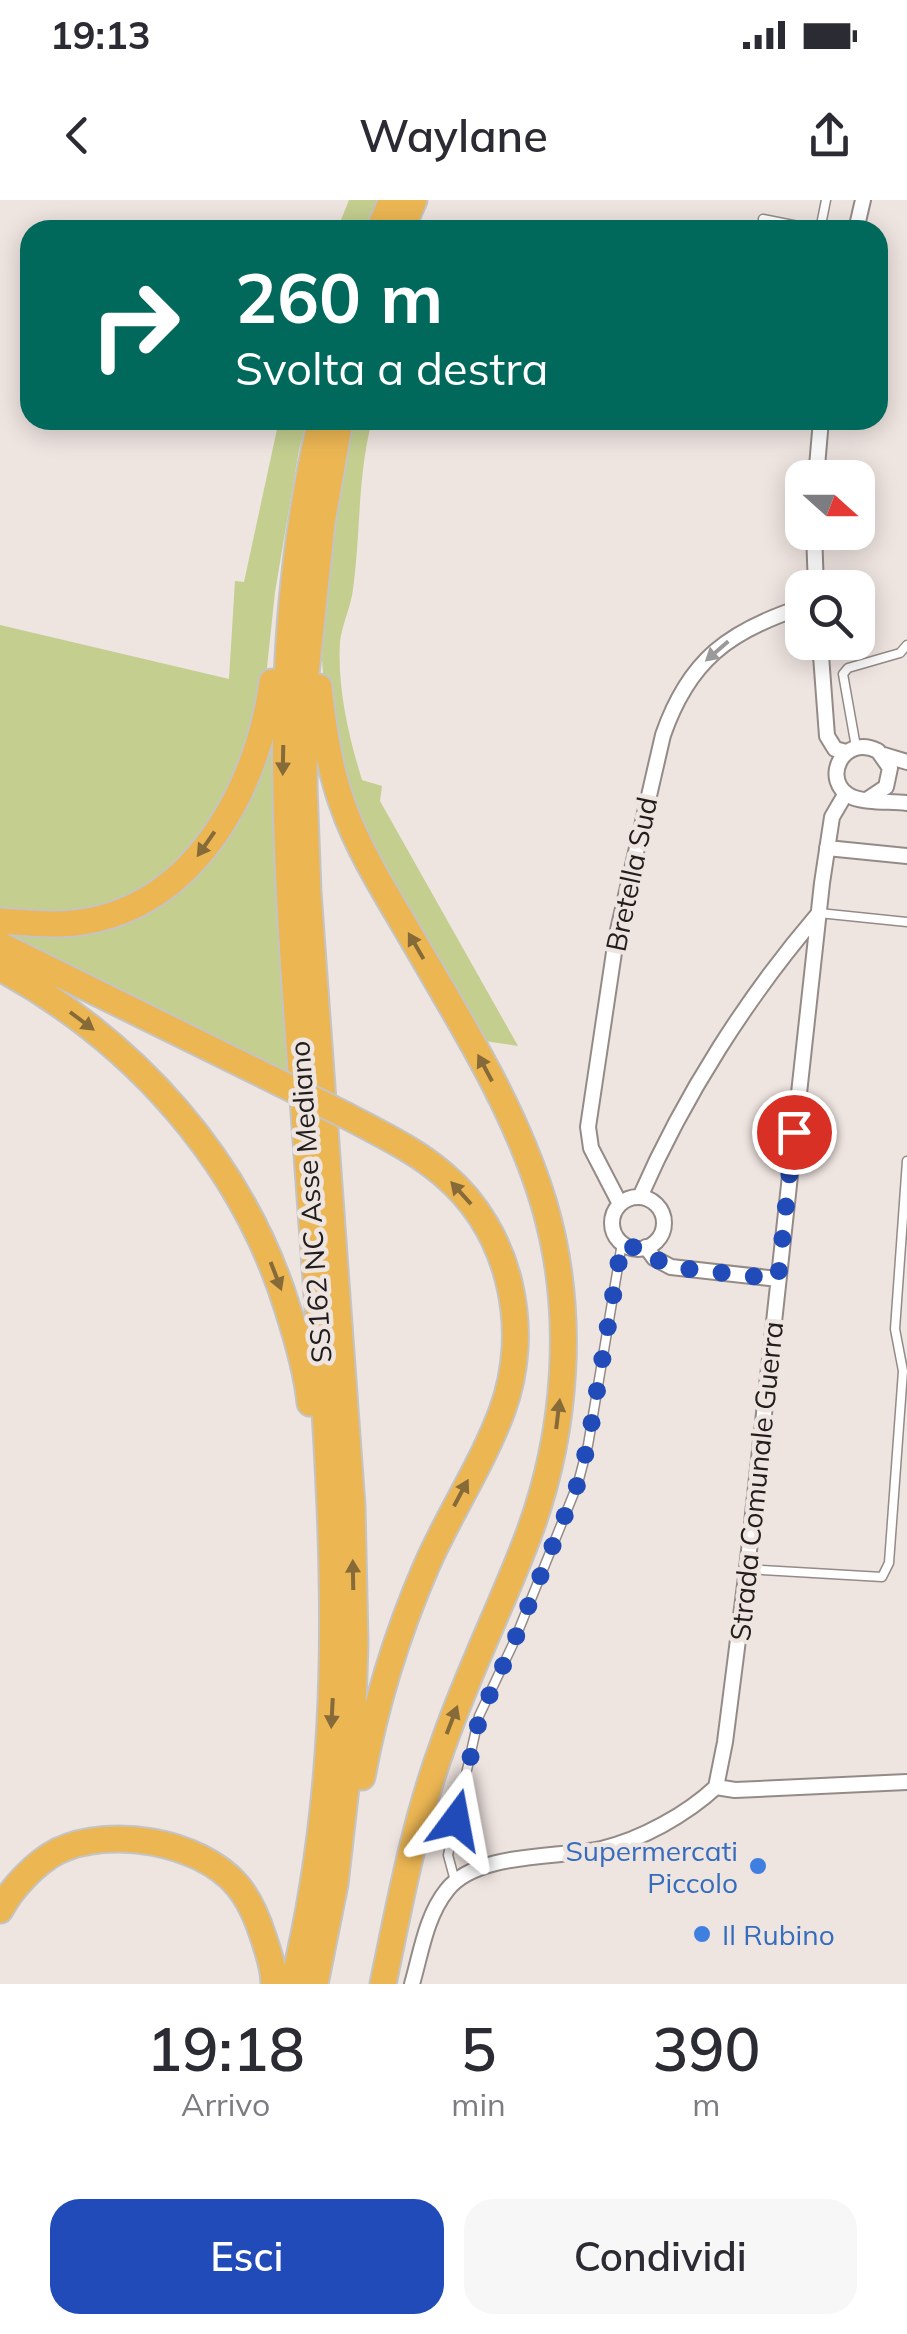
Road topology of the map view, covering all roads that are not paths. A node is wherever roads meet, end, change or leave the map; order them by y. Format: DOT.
graph roads {
  1 [pos="763,219"];
  2 [pos="768,220"];
  3 [pos="320,430"];
  4 [pos="337,430"];
  5 [pos="820,430"];
  6 [pos="818,460"];
  7 [pos="312,521"];
  8 [pos="785,613"];
  9 [pos="907,645"];
  10 [pos="821,660"];
  11 [pos="851,750"];
  12 [pos="884,755"];
  13 [pos="907,762"];
  14 [pos="889,781"];
  15 [pos="846,793"];
  16 [pos="868,799"];
  17 [pos="907,802"];
  18 [pos="827,848"];
  19 [pos="907,856"];
  20 [pos="819,913"];
  21 [pos="0,920"];
  22 [pos="907,922"];
  23 [pos="0,945"];
  24 [pos="0,968"];
  25 [pos="907,1161"];
  26 [pos="640,1197"];
  27 [pos="620,1204"];
  28 [pos="622,1243"];
  29 [pos="646,1247"];
  30 [pos="778,1279"];
  31 [pos="748,1569"];
  32 [pos="335,1644"];
  33 [pos="907,1782"];
  34 [pos="716,1787"];
  35 [pos="456,1881"];
  36 [pos="335,1884"];
  37 [pos="0,1910"];
  38 [pos="274,1984"];
  39 [pos="294,1984"];
  40 [pos="315,1984"];
  41 [pos="384,1984"];
  42 [pos="412,1984"];
  1 -- 2 [label="lane"];
  3 -- 7 [label="highway, SS162 NC Asse Mediano"];
  4 -- 7 [label="highway, SS162 NC Asse Mediano"];
  5 -- 6 [label="street"];
  7 -- 21 [label="highway, one-way"];
  7 -- 32 [label="highway, SS162 NC Asse Mediano, one-way"];
  36 -- 7 [label="highway, SS162 NC Asse Mediano, one-way"];
  41 -- 7 [label="highway, one-way"];
  8 -- 27 [label="street, Bretella Sud, one-way"];
  9 -- 11 [label="lane"];
  10 -- 11 [label="street"];
  11 -- 12 [label="street"];
  11 -- 15 [label="street"];
  12 -- 13 [label="street"];
  12 -- 14 [label="street"];
  14 -- 16 [label="street"];
  14 -- 17 [label="street"];
  15 -- 16 [label="street"];
  15 -- 18 [label="street, Strada Comunale Guerra"];
  16 -- 17 [label="street"];
  18 -- 19 [label="street"];
  18 -- 20 [label="street, Strada Comunale Guerra"];
  20 -- 22 [label="lane"];
  20 -- 26 [label="street"];
  20 -- 30 [label="street, Strada Comunale Guerra"];
  36 -- 23 [label="highway, one-way, bridge"];
  24 -- 32 [label="highway, one-way"];
  25 -- 31 [label="lane"];
  26 -- 27 [label="street"];
  26 -- 29 [label="street"];
  27 -- 28 [label="street"];
  28 -- 29 [label="street"];
  28 -- 35 [label="lane"];
  29 -- 30 [label="street"];
  30 -- 31 [label="street, Strada Comunale Guerra"];
  31 -- 34 [label="street, Strada Comunale Guerra"];
  32 -- 39 [label="highway, SS162 NC Asse Mediano, one-way"];
  33 -- 34 [label="street"];
  34 -- 35 [label="street"];
  35 -- 42 [label="street"];
  36 -- 40 [label="highway, SS162 NC Asse Mediano"];
  37 -- 38 [label="highway"];
}
